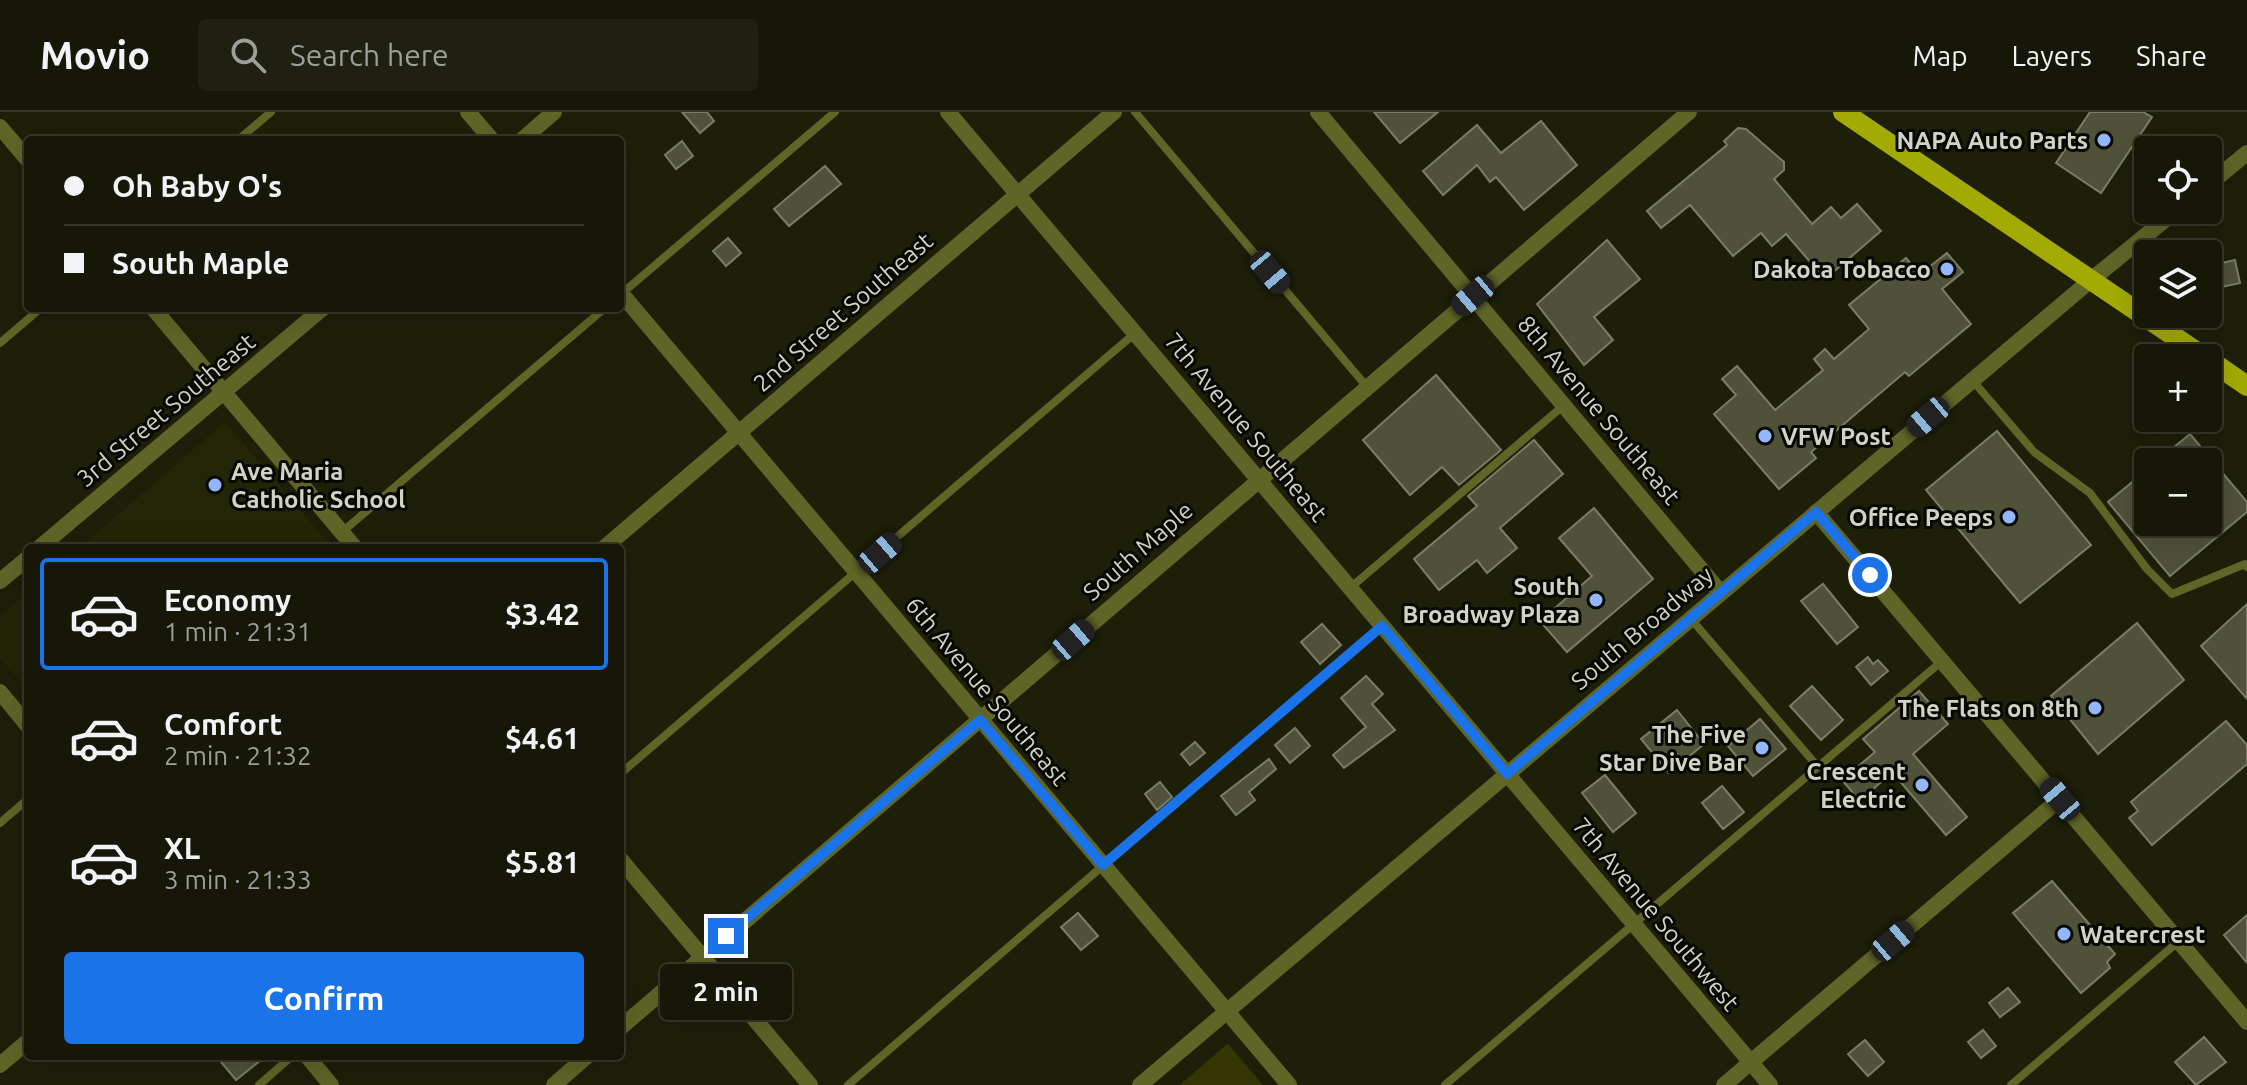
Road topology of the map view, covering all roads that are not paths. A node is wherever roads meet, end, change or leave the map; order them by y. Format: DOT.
graph roads {
  1 [pos="271,112"];
  2 [pos="468,112"];
  3 [pos="554,112"];
  4 [pos="835,112"];
  5 [pos="948,112"];
  6 [pos="1114,112"];
  7 [pos="1135,112"];
  8 [pos="1318,112"];
  9 [pos="1689,112"];
  10 [pos="1843,112"];
  11 [pos="0,127"];
  12 [pos="243,136"];
  13 [pos="489,136"];
  14 [pos="527,136"];
  15 [pos="2247,153"];
  16 [pos="24,155"];
  17 [pos="2222,174"];
  18 [pos="1017,194"];
  19 [pos="2160,224"];
  20 [pos="2091,280"];
  21 [pos="624,291"];
  22 [pos="1473,296"];
  23 [pos="624,298"];
  24 [pos="36,312"];
  25 [pos="156,312"];
  26 [pos="318,312"];
  27 [pos="600,312"];
  28 [pos="1135,333"];
  29 [pos="0,343"];
  30 [pos="2185,344"];
  31 [pos="2222,369"];
  32 [pos="1972,379"];
  33 [pos="2247,386"];
  34 [pos="1367,387"];
  35 [pos="224,392"];
  36 [pos="1564,405"];
  37 [pos="739,433"];
  38 [pos="1259,479"];
  39 [pos="1816,512"];
  40 [pos="342,532"];
  41 [pos="44,544"];
  42 [pos="352,544"];
  43 [pos="609,544"];
  44 [pos="24,561"];
  45 [pos="2247,567"];
  46 [pos="857,573"];
  47 [pos="0,581"];
  48 [pos="1350,588"];
  49 [pos="1720,592"];
  50 [pos="1690,618"];
  51 [pos="1382,626"];
  52 [pos="1942,661"];
  53 [pos="0,692"];
  54 [pos="980,720"];
  55 [pos="24,721"];
  56 [pos="1818,767"];
  57 [pos="624,771"];
  58 [pos="1507,774"];
  59 [pos="2060,799"];
  60 [pos="24,802"];
  61 [pos="0,823"];
  62 [pos="624,864"];
  63 [pos="1103,865"];
  64 [pos="1634,925"];
  65 [pos="2179,941"];
  66 [pos="703,956"];
  67 [pos="1226,1010"];
  68 [pos="2247,1022"];
  69 [pos="624,1025"];
  70 [pos="24,1044"];
  71 [pos="287,1060"];
  72 [pos="310,1060"];
  73 [pos="582,1060"];
  74 [pos="1750,1062"];
  75 [pos="0,1065"];
  76 [pos="259,1085"];
  77 [pos="331,1085"];
  78 [pos="554,1085"];
  79 [pos="810,1085"];
  80 [pos="848,1085"];
  81 [pos="1140,1085"];
  82 [pos="1289,1085"];
  83 [pos="1445,1085"];
  84 [pos="1724,1085"];
  85 [pos="1770,1085"];
  86 [pos="2011,1085"];
  1 -- 12 [label="lane"];
  2 -- 13 [label="street"];
  3 -- 14 [label="street"];
  4 -- 21 [label="lane"];
  5 -- 18 [label="street, 7th Avenue Southeast"];
  6 -- 18 [label="street, 2nd Street Southeast"];
  7 -- 34 [label="lane"];
  8 -- 22 [label="street, 8th Avenue Southeast"];
  9 -- 22 [label="street, South Maple"];
  10 -- 20 [label="main road"];
  11 -- 16 [label="street"];
  15 -- 17 [label="street"];
  18 -- 28 [label="street, 7th Avenue Southeast"];
  18 -- 37 [label="street, 2nd Street Southeast"];
  19 -- 20 [label="street, South Broadway"];
  20 -- 30 [label="main road"];
  20 -- 32 [label="street, South Broadway"];
  22 -- 34 [label="street, South Maple"];
  22 -- 36 [label="street, 8th Avenue Southeast"];
  23 -- 37 [label="street, 6th Avenue Southeast"];
  24 -- 29 [label="lane"];
  25 -- 35 [label="street"];
  26 -- 35 [label="street, 3rd Street Southeast"];
  27 -- 40 [label="lane"];
  28 -- 38 [label="street, 7th Avenue Southeast"];
  28 -- 46 [label="lane"];
  31 -- 33 [label="main road"];
  32 -- 39 [label="street, South Broadway"];
  32 -- 45 [label="lane"];
  34 -- 38 [label="street, South Maple"];
  35 -- 40 [label="street"];
  35 -- 41 [label="street, 3rd Street Southeast"];
  36 -- 48 [label="lane"];
  36 -- 49 [label="street, 8th Avenue Southeast"];
  37 -- 43 [label="street, 2nd Street Southeast"];
  37 -- 46 [label="street, 6th Avenue Southeast"];
  38 -- 48 [label="street, 7th Avenue Southeast"];
  38 -- 54 [label="street, South Maple"];
  39 -- 49 [label="street, South Broadway"];
  39 -- 52 [label="street"];
  40 -- 42 [label="street"];
  44 -- 47 [label="street"];
  46 -- 54 [label="street, 6th Avenue Southeast"];
  46 -- 57 [label="lane"];
  48 -- 51 [label="street, 7th Avenue Southeast"];
  49 -- 50 [label="street, South Broadway"];
  50 -- 56 [label="lane"];
  50 -- 58 [label="street, South Broadway"];
  51 -- 58 [label="street, 7th Avenue Southeast"];
  51 -- 63 [label="lane"];
  52 -- 56 [label="lane"];
  52 -- 59 [label="street"];
  53 -- 55 [label="street"];
  54 -- 63 [label="street, 6th Avenue Southeast"];
  54 -- 66 [label="street, South Maple"];
  56 -- 64 [label="lane"];
  58 -- 64 [label="street, 7th Avenue Southwest"];
  58 -- 67 [label="street, South Broadway"];
  59 -- 65 [label="street"];
  59 -- 74 [label="street"];
  60 -- 61 [label="lane"];
  62 -- 66 [label="street"];
  63 -- 67 [label="street, 6th Avenue Southeast"];
  63 -- 80 [label="lane"];
  64 -- 74 [label="street, 7th Avenue Southwest"];
  64 -- 83 [label="lane"];
  65 -- 68 [label="street"];
  65 -- 86 [label="lane"];
  66 -- 69 [label="street, South Maple"];
  66 -- 79 [label="street"];
  67 -- 81 [label="street, South Broadway"];
  67 -- 82 [label="street, 6th Avenue Southeast"];
  70 -- 75 [label="street"];
  71 -- 76 [label="lane"];
  72 -- 77 [label="street"];
  73 -- 78 [label="street"];
  74 -- 84 [label="street"];
  74 -- 85 [label="street, 7th Avenue Southwest"];
}
